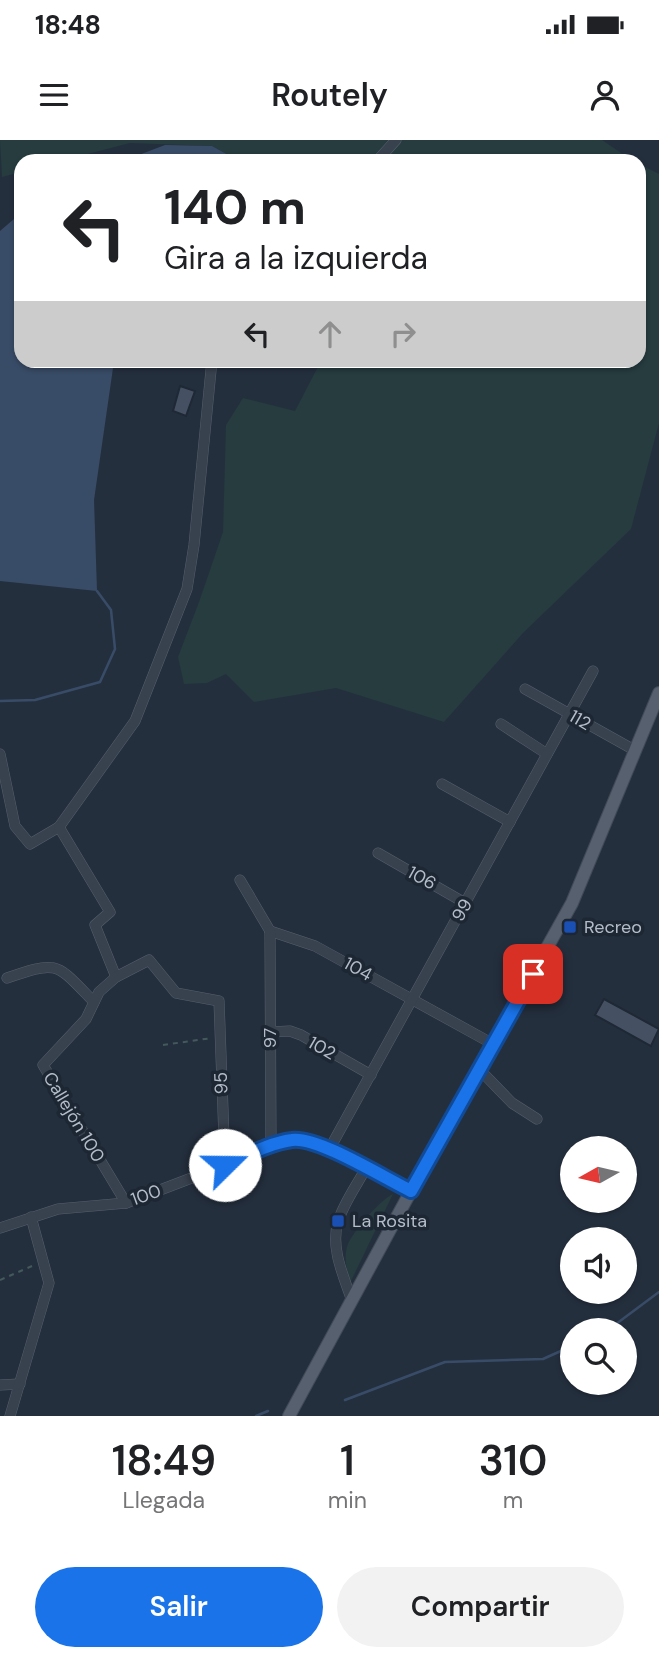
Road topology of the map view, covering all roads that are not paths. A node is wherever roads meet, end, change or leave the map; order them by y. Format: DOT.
graph roads {
  1 [pos="397,140"];
  2 [pos="384,154"];
  3 [pos="211,368"];
  4 [pos="593,671"];
  5 [pos="525,689"];
  6 [pos="659,693"];
  7 [pos="568,713"];
  8 [pos="501,724"];
  9 [pos="636,751"];
  10 [pos="0,754"];
  11 [pos="547,754"];
  12 [pos="442,784"];
  13 [pos="510,822"];
  14 [pos="59,827"];
  15 [pos="378,853"];
  16 [pos="240,880"];
  17 [pos="466,903"];
  18 [pos="270,930"];
  19 [pos="116,977"];
  20 [pos="7,978"];
  21 [pos="413,1000"];
  22 [pos="94,1002"];
  23 [pos="271,1032"];
  24 [pos="493,1044"];
  25 [pos="480,1070"];
  26 [pos="370,1075"];
  27 [pos="537,1119"];
  28 [pos="271,1146"];
  29 [pos="330,1148"];
  30 [pos="225,1165"];
  31 [pos="366,1168"];
  32 [pos="411,1191"];
  33 [pos="126,1203"];
  34 [pos="31,1217"];
  35 [pos="0,1228"];
  36 [pos="352,1301"];
  37 [pos="20,1384"];
  38 [pos="0,1385"];
  39 [pos="10,1416"];
  40 [pos="289,1416"];
  1 -- 2 [label="street"];
  3 -- 14 [label="street"];
  4 -- 7 [label="street, 99"];
  5 -- 7 [label="street, 112"];
  6 -- 9 [label="main road"];
  7 -- 9 [label="street, 112"];
  7 -- 11 [label="street, 99"];
  8 -- 11 [label="street"];
  9 -- 24 [label="main road"];
  10 -- 14 [label="street"];
  11 -- 13 [label="street, 99"];
  12 -- 13 [label="street"];
  13 -- 17 [label="street, 99"];
  14 -- 19 [label="street"];
  15 -- 17 [label="street, 106"];
  16 -- 18 [label="street"];
  17 -- 21 [label="street, 99"];
  18 -- 21 [label="street, 104"];
  18 -- 23 [label="street, 97"];
  19 -- 22 [label="street, Callejón 100"];
  19 -- 30 [label="street, 95"];
  20 -- 22 [label="street"];
  21 -- 24 [label="street, 104"];
  21 -- 26 [label="street, 99"];
  22 -- 33 [label="street, Callejón 100"];
  23 -- 26 [label="street, 102"];
  23 -- 28 [label="street, 97"];
  24 -- 25 [label="main road"];
  25 -- 27 [label="street"];
  25 -- 32 [label="main road"];
  26 -- 29 [label="street, 99"];
  28 -- 29 [label="street, 100"];
  28 -- 30 [label="street, 100"];
  29 -- 31 [label="street, 100"];
  30 -- 33 [label="street, 100"];
  31 -- 32 [label="street, 100"];
  31 -- 36 [label="street"];
  32 -- 36 [label="main road"];
  33 -- 34 [label="street, 100"];
  34 -- 35 [label="street, 100"];
  34 -- 37 [label="street"];
  36 -- 40 [label="main road"];
  37 -- 38 [label="street"];
  37 -- 39 [label="street"];
}
